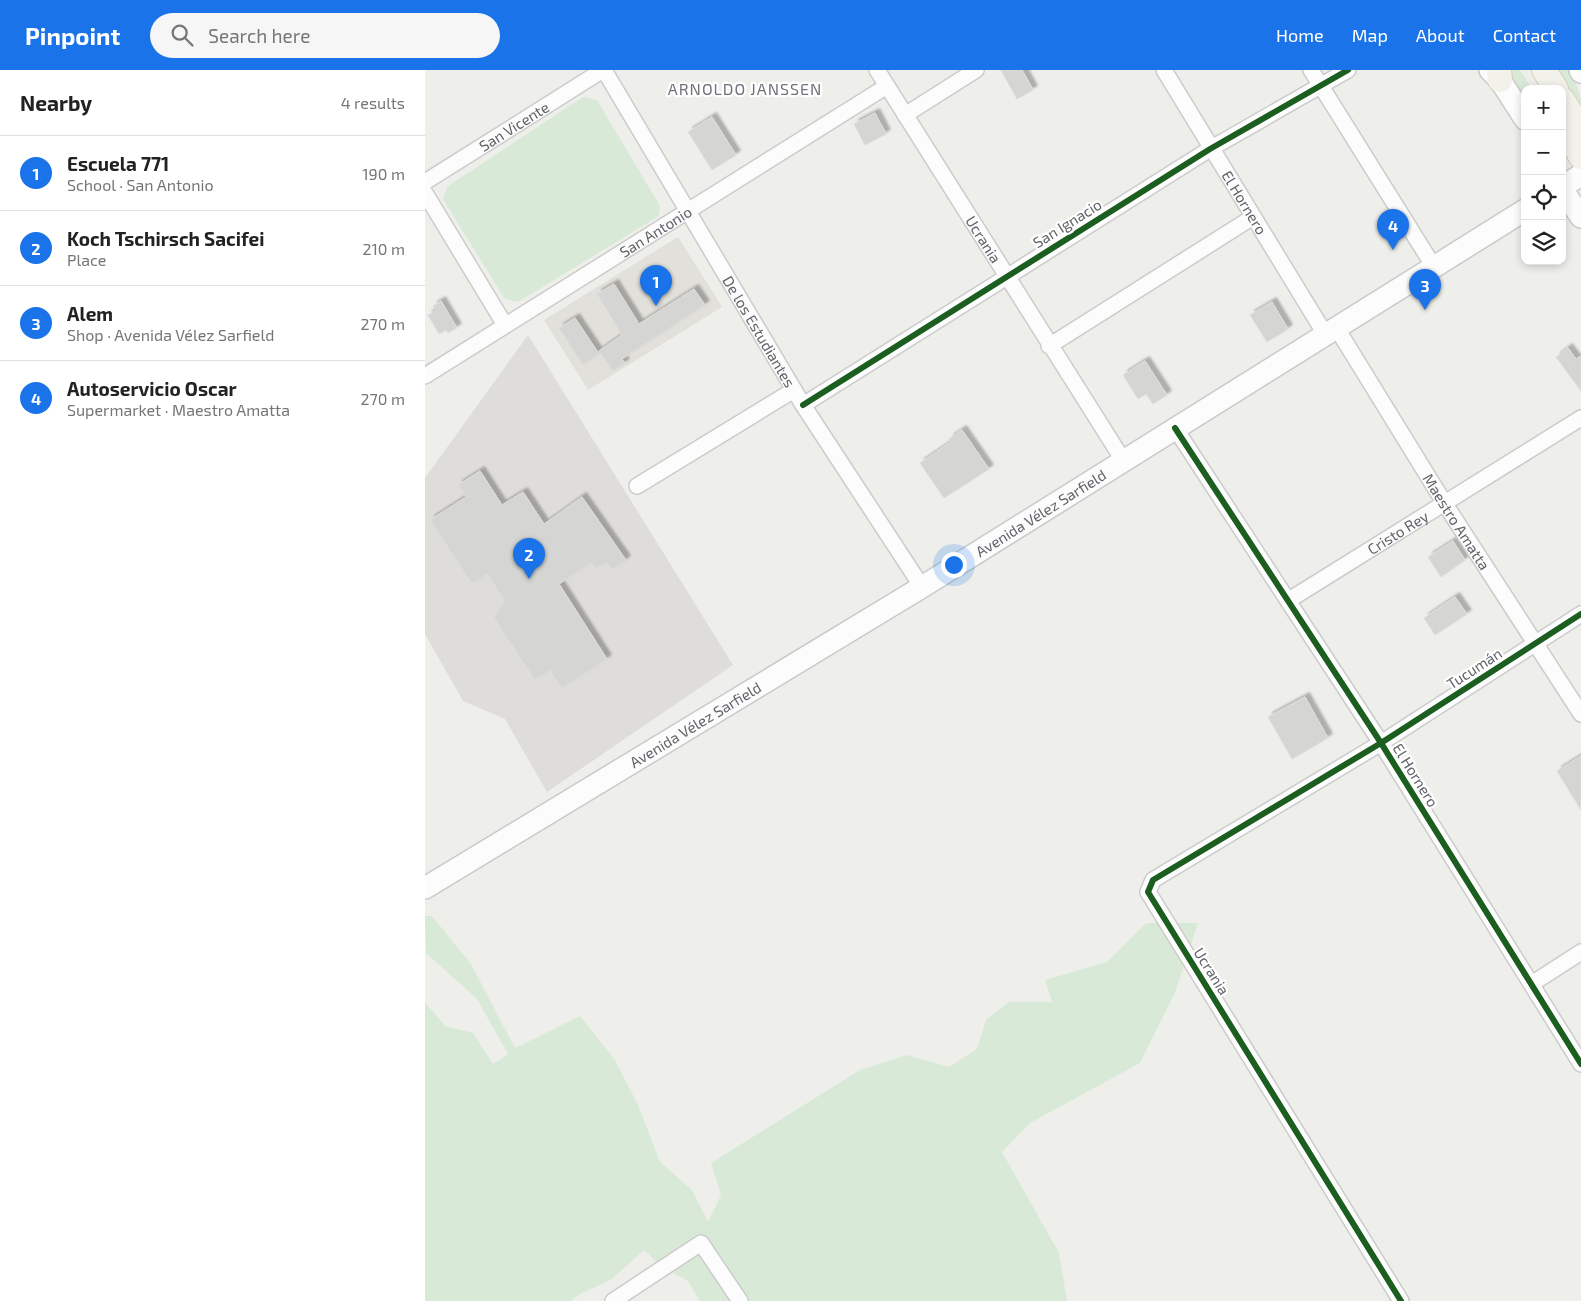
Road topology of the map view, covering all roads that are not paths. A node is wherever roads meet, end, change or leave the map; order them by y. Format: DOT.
graph roads {
  1 [pos="603,70"];
  2 [pos="877,70"];
  3 [pos="976,70"];
  4 [pos="1164,70"];
  5 [pos="1311,70"];
  6 [pos="1348,70"];
  7 [pos="1527,70"];
  8 [pos="1544,70"];
  9 [pos="1496,73"];
  10 [pos="1536,85"];
  11 [pos="1553,85"];
  12 [pos="887,86"];
  13 [pos="1321,86"];
  14 [pos="1566,105"];
  15 [pos="1521,113"];
  16 [pos="905,115"];
  17 [pos="1581,129"];
  18 [pos="1564,130"];
  19 [pos="1210,149"];
  20 [pos="1581,157"];
  21 [pos="1581,175"];
  22 [pos="425,182"];
  23 [pos="1566,185"];
  24 [pos="425,193"];
  25 [pos="1566,194"];
  26 [pos="687,213"];
  27 [pos="1521,213"];
  28 [pos="1253,217"];
  29 [pos="1581,217"];
  30 [pos="1434,267"];
  31 [pos="1007,276"];
  32 [pos="505,326"];
  33 [pos="1330,331"];
  34 [pos="1049,346"];
  35 [pos="425,376"];
  36 [pos="794,390"];
  37 [pos="803,405"];
  38 [pos="1581,418"];
  39 [pos="1175,428"];
  40 [pos="1123,460"];
  41 [pos="637,486"];
  42 [pos="1445,504"];
  43 [pos="922,587"];
  44 [pos="1289,600"];
  45 [pos="1581,614"];
  46 [pos="1536,642"];
  47 [pos="1581,714"];
  48 [pos="1381,744"];
  49 [pos="425,888"];
  50 [pos="1581,952"];
  51 [pos="1533,983"];
  52 [pos="1581,1064"];
  53 [pos="613,1301"];
  54 [pos="740,1301"];
  55 [pos="1401,1301"];
  1 -- 22 [label="street, San Vicente"];
  1 -- 26 [label="street, De los Estudiantes"];
  2 -- 12 [label="street, Ucrania"];
  3 -- 16 [label="street"];
  4 -- 19 [label="street, El Hornero"];
  5 -- 13 [label="street"];
  6 -- 13 [label="street, San Ignacio"];
  7 -- 10 [label="main road"];
  8 -- 11 [label="main road"];
  9 -- 15 [label="main road"];
  12 -- 16 [label="street, Ucrania"];
  12 -- 26 [label="street, San Antonio"];
  13 -- 19 [label="street, San Ignacio"];
  13 -- 30 [label="street"];
  14 -- 17 [label="main road"];
  16 -- 31 [label="street, Ucrania"];
  18 -- 20 [label="main road"];
  19 -- 28 [label="street, El Hornero"];
  19 -- 31 [label="street, San Ignacio"];
  21 -- 23 [label="main road"];
  24 -- 32 [label="street"];
  25 -- 29 [label="main road"];
  26 -- 32 [label="street, San Antonio"];
  26 -- 36 [label="street, De los Estudiantes"];
  27 -- 30 [label="main road, Avenida Vélez Sarfield"];
  28 -- 33 [label="street, El Hornero"];
  28 -- 34 [label="street"];
  30 -- 33 [label="main road, Avenida Vélez Sarfield"];
  31 -- 34 [label="street, Ucrania"];
  31 -- 37 [label="street, San Ignacio"];
  32 -- 35 [label="street, San Antonio"];
  33 -- 39 [label="main road, Avenida Vélez Sarfield"];
  33 -- 42 [label="street, Maestro Amatta"];
  34 -- 40 [label="street, Ucrania"];
  36 -- 37 [label="street, De los Estudiantes"];
  36 -- 41 [label="street"];
  37 -- 43 [label="street, De los Estudiantes"];
  38 -- 42 [label="street, Cristo Rey"];
  39 -- 40 [label="main road, Avenida Vélez Sarfield"];
  39 -- 44 [label="street, El Hornero"];
  40 -- 43 [label="main road, Avenida Vélez Sarfield"];
  42 -- 44 [label="street, Cristo Rey"];
  42 -- 46 [label="street, Maestro Amatta"];
  43 -- 49 [label="main road, Avenida Vélez Sarfield"];
  44 -- 48 [label="street, El Hornero"];
  45 -- 46 [label="street, Tucumán"];
  46 -- 47 [label="street, Maestro Amatta"];
  46 -- 48 [label="street, Tucumán"];
  48 -- 51 [label="street, El Hornero"];
  48 -- 55 [label="street, Ucrania"];
  50 -- 51 [label="street"];
  51 -- 52 [label="street, El Hornero"];
  53 -- 54 [label="street"];
}
